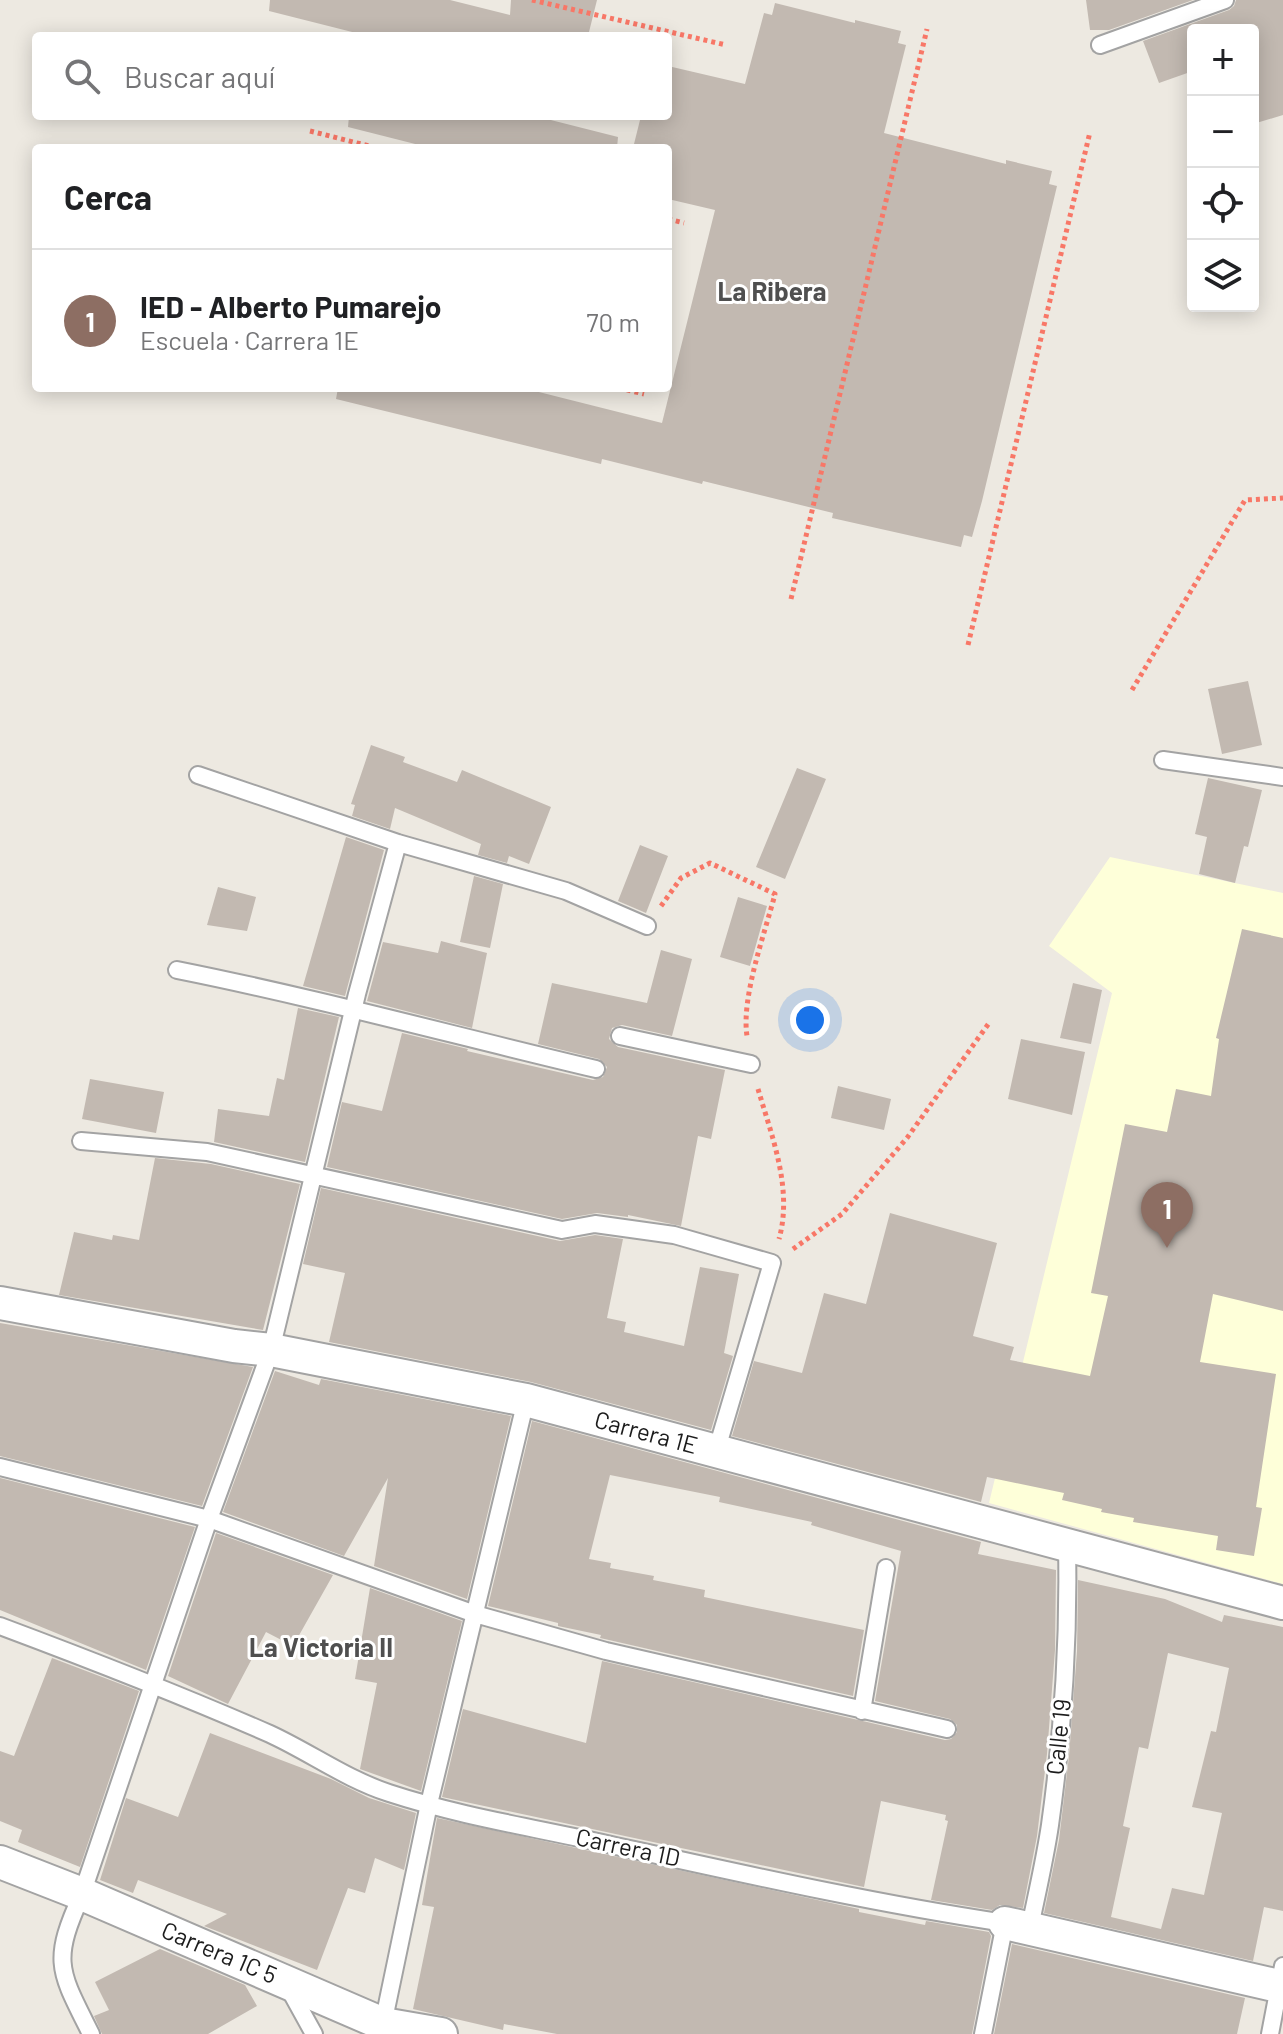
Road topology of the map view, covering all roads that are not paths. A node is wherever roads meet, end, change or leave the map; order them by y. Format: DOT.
graph roads {
  1 [pos="1225,0"];
  2 [pos="1100,45"];
  3 [pos="1163,760"];
  4 [pos="198,775"];
  5 [pos="1283,777"];
  6 [pos="398,843"];
  7 [pos="647,926"];
  8 [pos="177,970"];
  9 [pos="354,1011"];
  10 [pos="620,1036"];
  11 [pos="751,1064"];
  12 [pos="596,1069"];
  13 [pos="81,1141"];
  14 [pos="313,1176"];
  15 [pos="0,1303"];
  16 [pos="271,1350"];
  17 [pos="526,1400"];
  18 [pos="716,1452"];
  19 [pos="0,1467"];
  20 [pos="209,1519"];
  21 [pos="1067,1546"];
  22 [pos="886,1568"];
  23 [pos="1283,1603"];
  24 [pos="475,1614"];
  25 [pos="0,1626"];
  26 [pos="155,1684"];
  27 [pos="862,1711"];
  28 [pos="947,1729"];
  29 [pos="429,1804"];
  30 [pos="0,1862"];
  31 [pos="82,1894"];
  32 [pos="1018,1925"];
  33 [pos="1282,1980"];
  34 [pos="284,1981"];
  35 [pos="383,2024"];
  36 [pos="91,2034"];
  37 [pos="314,2034"];
  38 [pos="441,2034"];
  39 [pos="983,2034"];
  40 [pos="1270,2034"];
  1 -- 2 [label="lane"];
  3 -- 5 [label="lane"];
  4 -- 6 [label="lane"];
  6 -- 7 [label="lane"];
  6 -- 9 [label="lane"];
  8 -- 9 [label="lane"];
  9 -- 12 [label="lane"];
  9 -- 14 [label="lane"];
  10 -- 11 [label="lane"];
  13 -- 14 [label="lane"];
  14 -- 16 [label="lane"];
  14 -- 18 [label="lane"];
  15 -- 16 [label="street, Carrera 1E"];
  16 -- 17 [label="street, Carrera 1E"];
  16 -- 20 [label="lane"];
  17 -- 18 [label="street, Carrera 1E"];
  17 -- 24 [label="lane"];
  18 -- 21 [label="street, Carrera 1E"];
  19 -- 20 [label="lane"];
  20 -- 24 [label="lane"];
  20 -- 26 [label="lane"];
  21 -- 23 [label="street, Carrera 1E"];
  21 -- 32 [label="lane, Calle 19"];
  22 -- 27 [label="lane"];
  24 -- 27 [label="lane"];
  24 -- 29 [label="lane"];
  25 -- 26 [label="lane, Carrera 1D"];
  26 -- 29 [label="lane, Carrera 1D"];
  26 -- 31 [label="lane"];
  27 -- 28 [label="lane"];
  29 -- 32 [label="lane, Carrera 1D"];
  29 -- 35 [label="lane"];
  30 -- 31 [label="street, Carrera 1C 5"];
  31 -- 34 [label="street, Carrera 1C 5"];
  31 -- 36 [label="lane"];
  32 -- 33 [label="street, Carrera 1D"];
  32 -- 39 [label="lane, Calle 19"];
  33 -- 40 [label="lane"];
  34 -- 35 [label="street, Carrera 1C 5"];
  34 -- 37 [label="lane"];
  35 -- 38 [label="street, Carrera 1C 5"];
}
